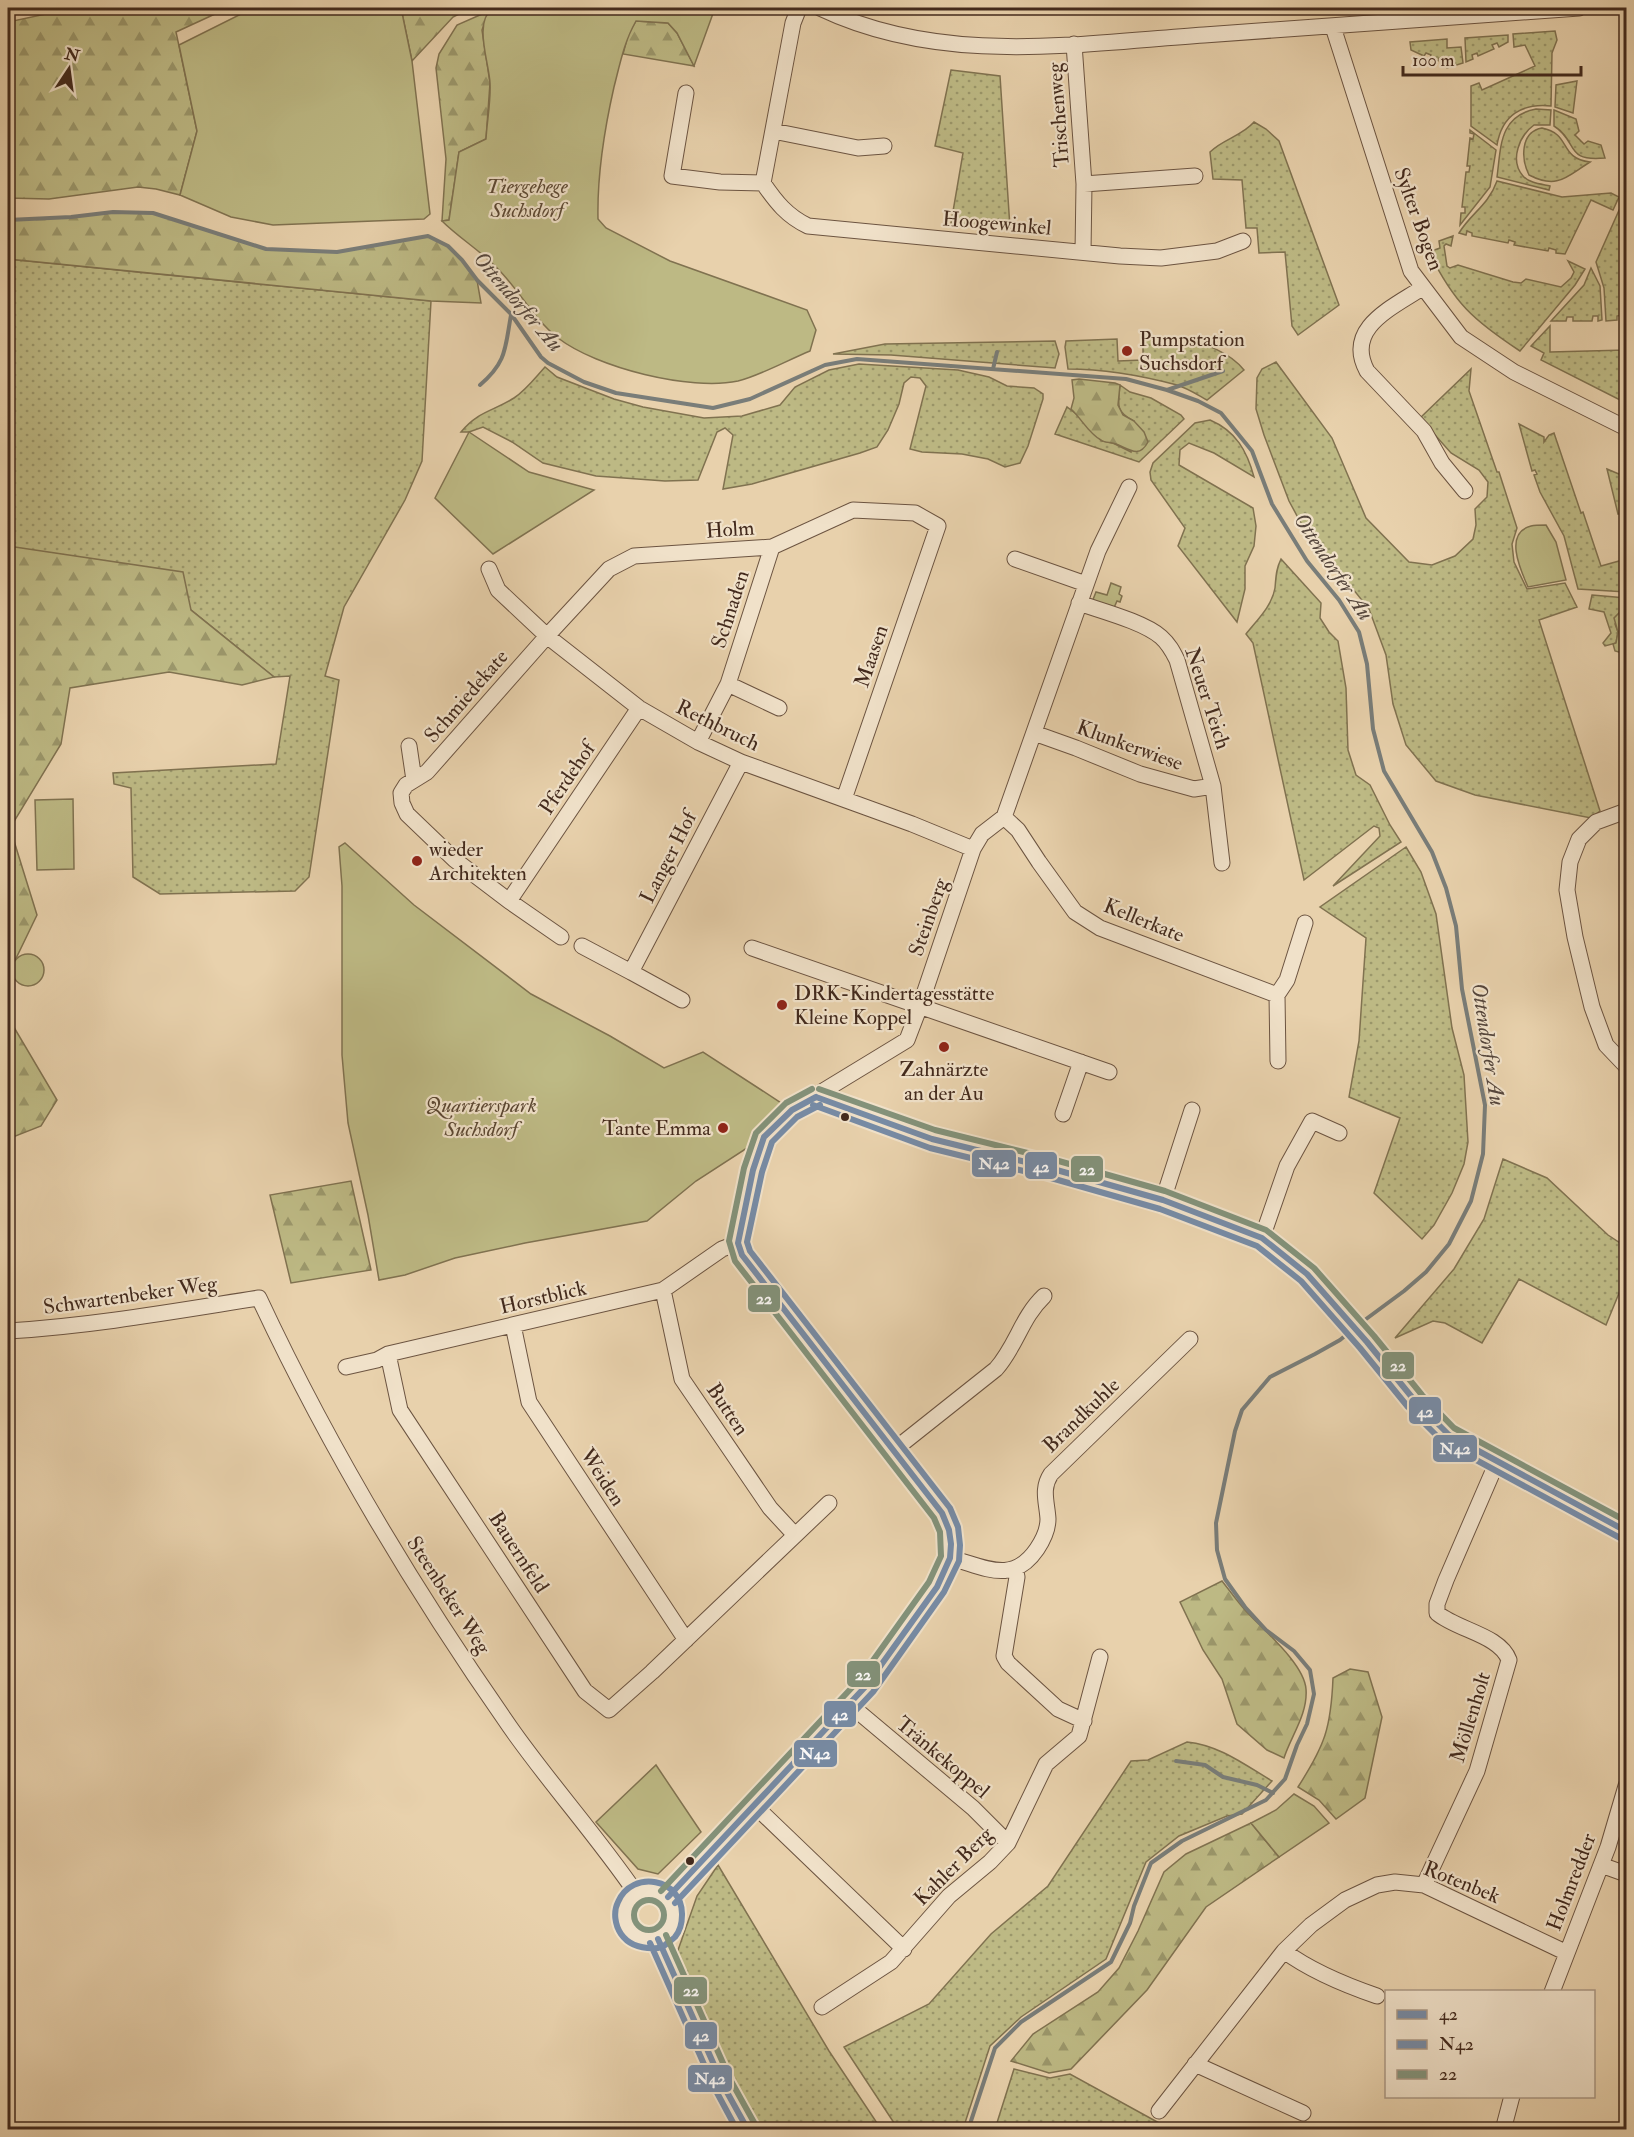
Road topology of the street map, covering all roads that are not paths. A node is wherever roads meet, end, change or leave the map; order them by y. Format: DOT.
graph roads {
  1 [pos="799,8"];
  2 [pos="820,8"];
  3 [pos="1559,8"];
  4 [pos="1579,8"];
  5 [pos="1333,27"];
  6 [pos="1074,44"];
  7 [pos="686,93"];
  8 [pos="773,131"];
  9 [pos="884,146"];
  10 [pos="1195,176"];
  11 [pos="763,183"];
  12 [pos="1084,184"];
  13 [pos="1243,241"];
  14 [pos="1083,252"];
  15 [pos="1422,288"];
  16 [pos="1626,428"];
  17 [pos="1129,487"];
  18 [pos="1465,491"];
  19 [pos="938,526"];
  20 [pos="772,547"];
  21 [pos="1015,559"];
  22 [pos="489,569"];
  23 [pos="1086,585"];
  24 [pos="1080,603"];
  25 [pos="547,636"];
  26 [pos="728,684"];
  27 [pos="639,708"];
  28 [pos="780,708"];
  29 [pos="1034,733"];
  30 [pos="698,742"];
  31 [pos="410,746"];
  32 [pos="741,762"];
  33 [pos="414,780"];
  34 [pos="1213,786"];
  35 [pos="844,799"];
  36 [pos="1626,811"];
  37 [pos="1004,817"];
  38 [pos="973,849"];
  39 [pos="1222,862"];
  40 [pos="509,902"];
  41 [pos="1305,924"];
  42 [pos="561,937"];
  43 [pos="582,946"];
  44 [pos="752,948"];
  45 [pos="632,972"];
  46 [pos="1277,995"];
  47 [pos="681,1000"];
  48 [pos="920,1006"];
  49 [pos="1278,1061"];
  50 [pos="1081,1062"];
  51 [pos="1626,1066"];
  52 [pos="1109,1072"];
  53 [pos="816,1097"];
  54 [pos="1192,1110"];
  55 [pos="1063,1114"];
  56 [pos="1339,1133"];
  57 [pos="1163,1200"];
  58 [pos="1262,1238"];
  59 [pos="738,1243"];
  60 [pos="663,1290"];
  61 [pos="1044,1296"];
  62 [pos="259,1298"];
  63 [pos="513,1325"];
  64 [pos="8,1331"];
  65 [pos="1190,1339"];
  66 [pos="388,1354"];
  67 [pos="346,1367"];
  68 [pos="894,1450"];
  69 [pos="1497,1462"];
  70 [pos="829,1503"];
  71 [pos="1626,1531"];
  72 [pos="794,1534"];
  73 [pos="950,1558"];
  74 [pos="1015,1569"];
  75 [pos="686,1640"];
  76 [pos="1100,1657"];
  77 [pos="849,1704"];
  78 [pos="1084,1721"];
  79 [pos="1626,1786"];
  80 [pos="754,1805"];
  81 [pos="1008,1843"];
  82 [pos="1601,1865"];
  83 [pos="1626,1874"];
  84 [pos="1424,1884"];
  85 [pos="636,1893"];
  86 [pos="668,1898"];
  87 [pos="658,1939"];
  88 [pos="904,1949"];
  89 [pos="1284,1952"];
  90 [pos="1567,1953"];
  91 [pos="1553,1990"];
  92 [pos="1377,1996"];
  93 [pos="822,2007"];
  94 [pos="1195,2064"];
  95 [pos="1512,2098"];
  96 [pos="1159,2111"];
  97 [pos="1302,2113"];
  98 [pos="748,2130"];
  99 [pos="1503,2130"];
  1 -- 8 [label="street"];
  2 -- 6 [label="street"];
  3 -- 4 [label="street"];
  3 -- 5 [label="street"];
  5 -- 6 [label="street"];
  5 -- 15 [label="street, Sylter Bogen"];
  6 -- 12 [label="street, Trischenweg"];
  7 -- 11 [label="street"];
  8 -- 9 [label="street"];
  8 -- 11 [label="street"];
  10 -- 12 [label="street, Trischenweg"];
  11 -- 14 [label="street, Hoogewinkel"];
  12 -- 14 [label="street, Trischenweg"];
  13 -- 14 [label="street, Hoogewinkel"];
  15 -- 16 [label="street, Sylter Bogen"];
  15 -- 18 [label="street"];
  17 -- 23 [label="street"];
  19 -- 20 [label="street, Holm"];
  19 -- 35 [label="street, Maasen"];
  20 -- 25 [label="street, Holm"];
  20 -- 26 [label="street, Schnaden"];
  21 -- 23 [label="street"];
  22 -- 25 [label="street, Rethbruch"];
  23 -- 24 [label="street"];
  24 -- 29 [label="street"];
  24 -- 34 [label="street, Neuer Teich"];
  25 -- 27 [label="street, Rethbruch"];
  25 -- 33 [label="street, Schmiedekate"];
  26 -- 28 [label="street"];
  26 -- 30 [label="street, Schnaden"];
  27 -- 30 [label="street, Rethbruch"];
  27 -- 40 [label="street, Pferdehof"];
  29 -- 34 [label="street, Klunkerwiese"];
  29 -- 37 [label="street"];
  30 -- 32 [label="street, Rethbruch"];
  31 -- 33 [label="street, Schmiedekate"];
  32 -- 35 [label="street, Rethbruch"];
  32 -- 45 [label="street, Langer Hof"];
  33 -- 40 [label="street, Schmiedekate"];
  34 -- 39 [label="street, Neuer Teich"];
  35 -- 38 [label="street, Rethbruch"];
  36 -- 51 [label="street"];
  37 -- 38 [label="street, Steinberg"];
  37 -- 46 [label="street, Kellerkate"];
  38 -- 48 [label="street, Steinberg"];
  40 -- 42 [label="street"];
  41 -- 46 [label="street"];
  43 -- 45 [label="street"];
  44 -- 48 [label="street"];
  45 -- 47 [label="street"];
  46 -- 49 [label="street"];
  48 -- 50 [label="street"];
  48 -- 53 [label="street, Steinberg"];
  50 -- 52 [label="street"];
  50 -- 55 [label="street"];
  53 -- 57 [label="street"];
  53 -- 59 [label="street, Steinberg"];
  54 -- 57 [label="street"];
  56 -- 58 [label="street"];
  57 -- 58 [label="street"];
  58 -- 69 [label="street"];
  59 -- 60 [label="street, Horstblick"];
  59 -- 68 [label="street"];
  60 -- 63 [label="street, Horstblick"];
  60 -- 72 [label="street, Butten"];
  61 -- 68 [label="street"];
  62 -- 64 [label="street, Schwartenbeker Weg"];
  62 -- 85 [label="street, Steenbeker Weg"];
  63 -- 66 [label="street, Horstblick"];
  63 -- 75 [label="street, Weiden"];
  65 -- 74 [label="street, Brandkuhle"];
  66 -- 67 [label="street, Horstblick"];
  66 -- 75 [label="street, Bauernfeld"];
  68 -- 73 [label="street"];
  69 -- 71 [label="street"];
  69 -- 84 [label="street, Möllenholt"];
  70 -- 72 [label="street"];
  72 -- 75 [label="street"];
  73 -- 74 [label="street"];
  73 -- 77 [label="street"];
  74 -- 78 [label="street"];
  76 -- 78 [label="street, Kahler Berg"];
  77 -- 80 [label="street"];
  77 -- 81 [label="street, Tränkekoppel"];
  78 -- 81 [label="street, Kahler Berg"];
  79 -- 82 [label="street, Holmredder"];
  80 -- 86 [label="street"];
  80 -- 88 [label="street"];
  81 -- 88 [label="street, Kahler Berg"];
  82 -- 83 [label="street"];
  82 -- 90 [label="street, Holmredder"];
  84 -- 89 [label="street, Rotenbek"];
  84 -- 90 [label="street, Rotenbek"];
  85 -- 86 [label="street"];
  85 -- 87 [label="street"];
  86 -- 87 [label="street"];
  87 -- 98 [label="street"];
  88 -- 93 [label="street, Kahler Berg"];
  89 -- 92 [label="street"];
  89 -- 94 [label="street, Rotenbek"];
  90 -- 91 [label="street, Holmredder"];
  94 -- 96 [label="street, Rotenbek"];
  94 -- 97 [label="street"];
  95 -- 99 [label="street"];
}
